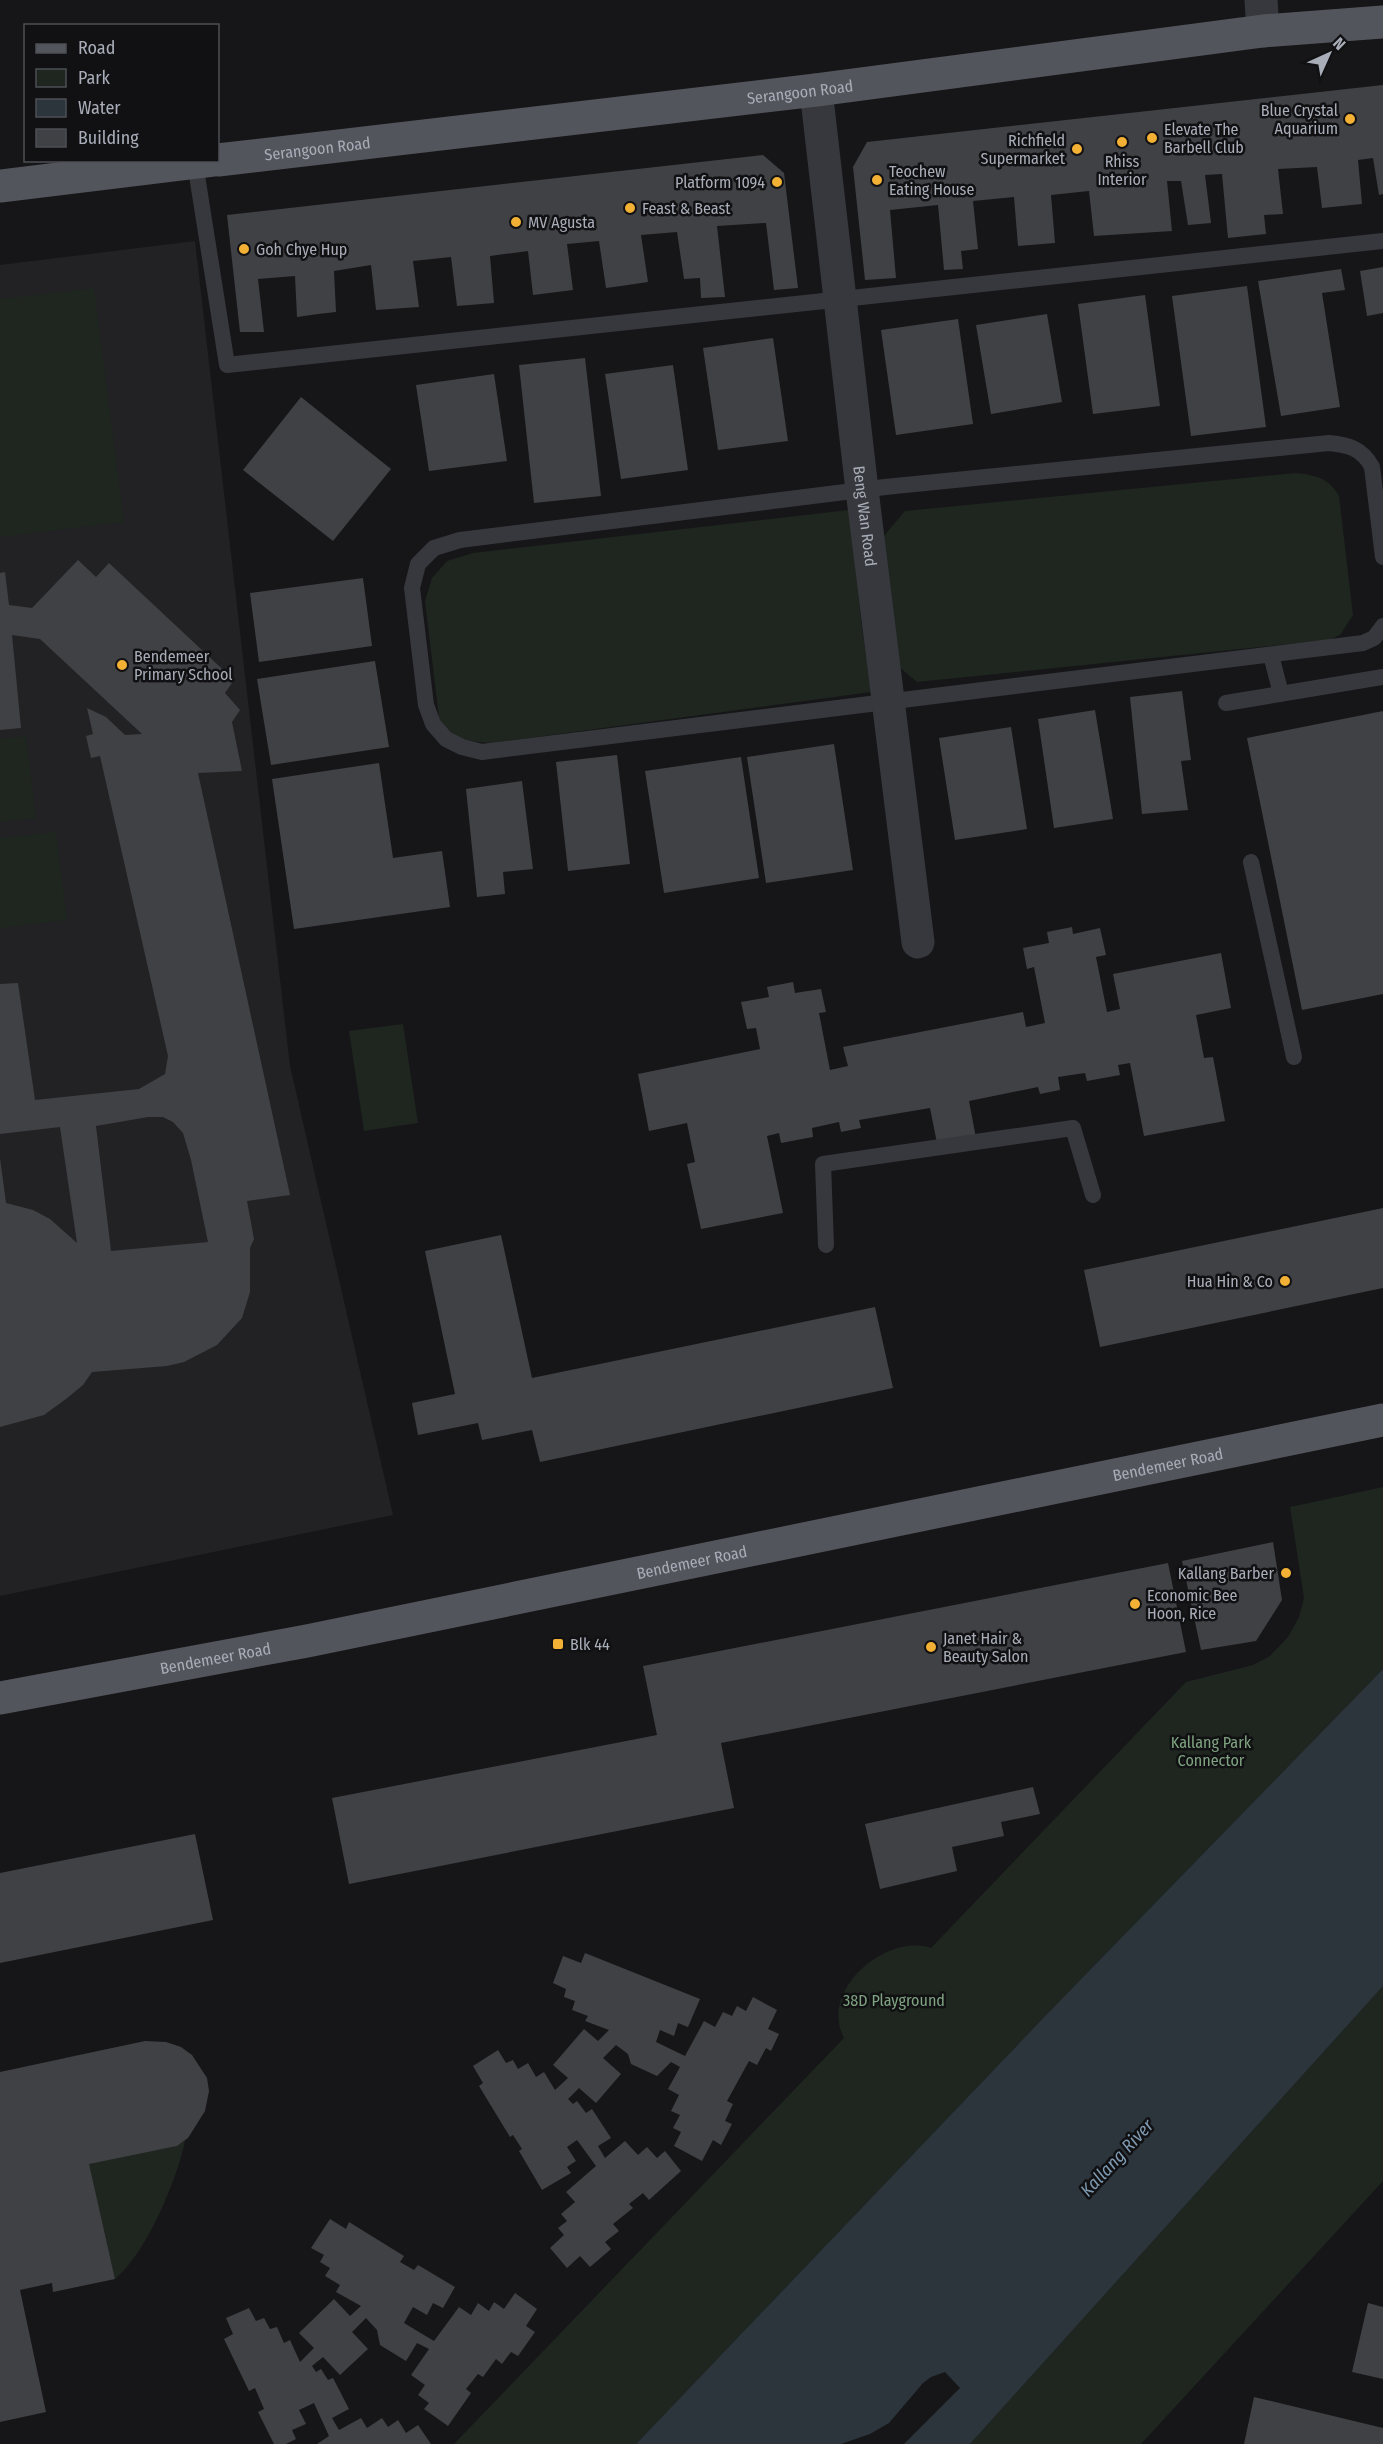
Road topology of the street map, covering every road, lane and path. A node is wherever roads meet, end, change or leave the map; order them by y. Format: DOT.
graph roads {
  1 [pos="1262,16"];
  2 [pos="1383,22"];
  3 [pos="816,90"];
  4 [pos="219,160"];
  5 [pos="201,162"];
  6 [pos="209,162"];
  7 [pos="0,186"];
  8 [pos="1383,241"];
  9 [pos="840,299"];
  10 [pos="862,490"];
  11 [pos="1383,557"];
  12 [pos="1383,626"];
  13 [pos="1271,655"];
  14 [pos="1383,677"];
  15 [pos="1281,694"];
  16 [pos="888,703"];
  17 [pos="1226,703"];
  18 [pos="1251,862"];
  19 [pos="918,942"];
  20 [pos="1294,1057"];
  21 [pos="1093,1195"];
  22 [pos="826,1245"];
  23 [pos="1376,1418"];
  24 [pos="0,1698"];
  1 -- 2 [label="main road, Serangoon Road"];
  1 -- 3 [label="main road, Serangoon Road"];
  3 -- 4 [label="main road, Serangoon Road"];
  3 -- 9 [label="street, Beng Wan Road"];
  5 -- 7 [label="main road, Serangoon Road"];
  6 -- 9 [label="lane"];
  8 -- 9 [label="lane"];
  9 -- 10 [label="street, Beng Wan Road"];
  10 -- 11 [label="lane"];
  10 -- 16 [label="street, Beng Wan Road"];
  10 -- 16 [label="lane"];
  12 -- 13 [label="lane"];
  13 -- 15 [label="lane"];
  13 -- 16 [label="lane"];
  14 -- 15 [label="lane"];
  15 -- 17 [label="lane"];
  16 -- 19 [label="street, Beng Wan Road"];
  18 -- 20 [label="lane"];
  21 -- 22 [label="lane"];
  23 -- 24 [label="main road, Bendemeer Road"];
}
